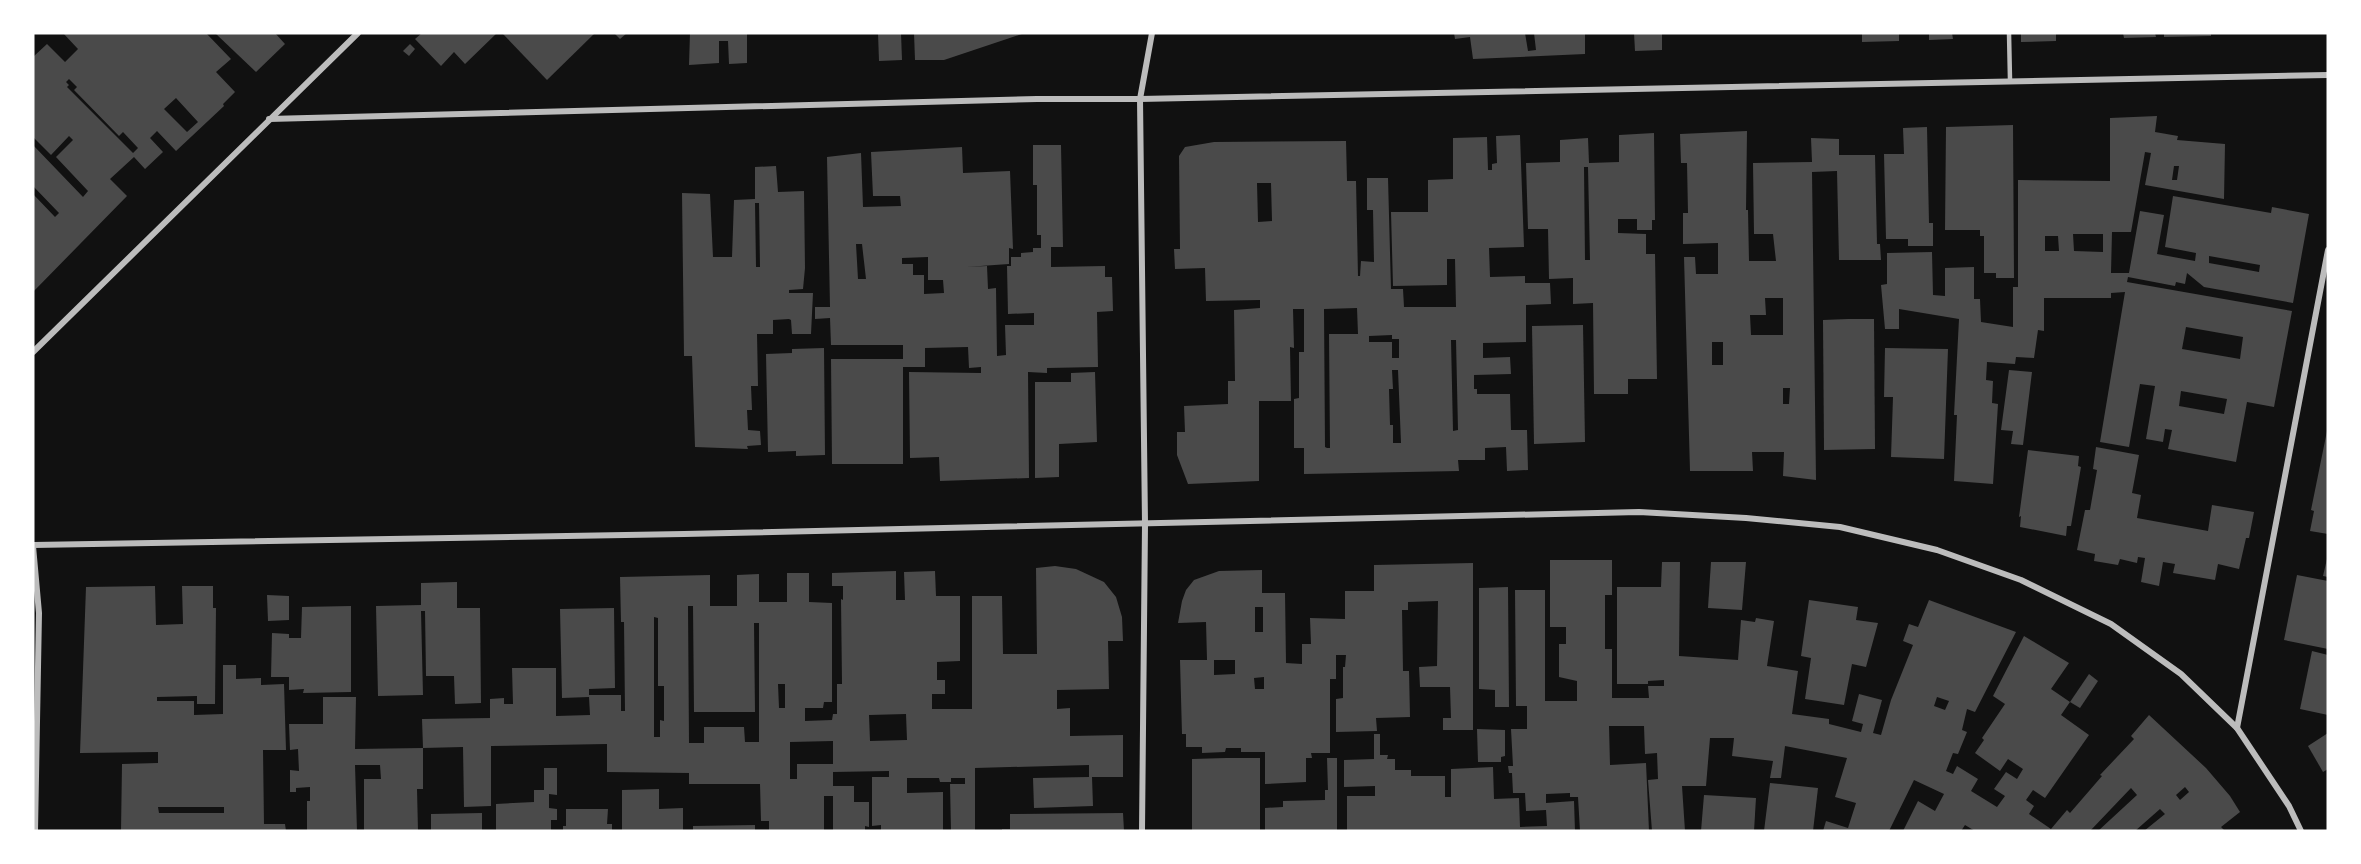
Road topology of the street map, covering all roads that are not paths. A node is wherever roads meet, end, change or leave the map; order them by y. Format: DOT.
graph roads {
  1 [pos="358,33"];
  2 [pos="1152,33"];
  3 [pos="2009,33"];
  4 [pos="2328,75"];
  5 [pos="2010,80"];
  6 [pos="1140,99"];
  7 [pos="268,119"];
  8 [pos="2328,250"];
  9 [pos="33,352"];
  10 [pos="1145,524"];
  11 [pos="33,546"];
  12 [pos="2237,728"];
  13 [pos="35,831"];
  14 [pos="1142,831"];
  15 [pos="2301,831"];
  1 -- 7 [label="street"];
  2 -- 6 [label="street"];
  3 -- 5 [label="lane"];
  4 -- 5 [label="street"];
  5 -- 6 [label="street"];
  6 -- 7 [label="street"];
  6 -- 10 [label="street"];
  7 -- 9 [label="street"];
  8 -- 12 [label="street"];
  10 -- 11 [label="street"];
  10 -- 12 [label="street"];
  10 -- 14 [label="street"];
  11 -- 13 [label="street"];
  12 -- 15 [label="street"];
}
